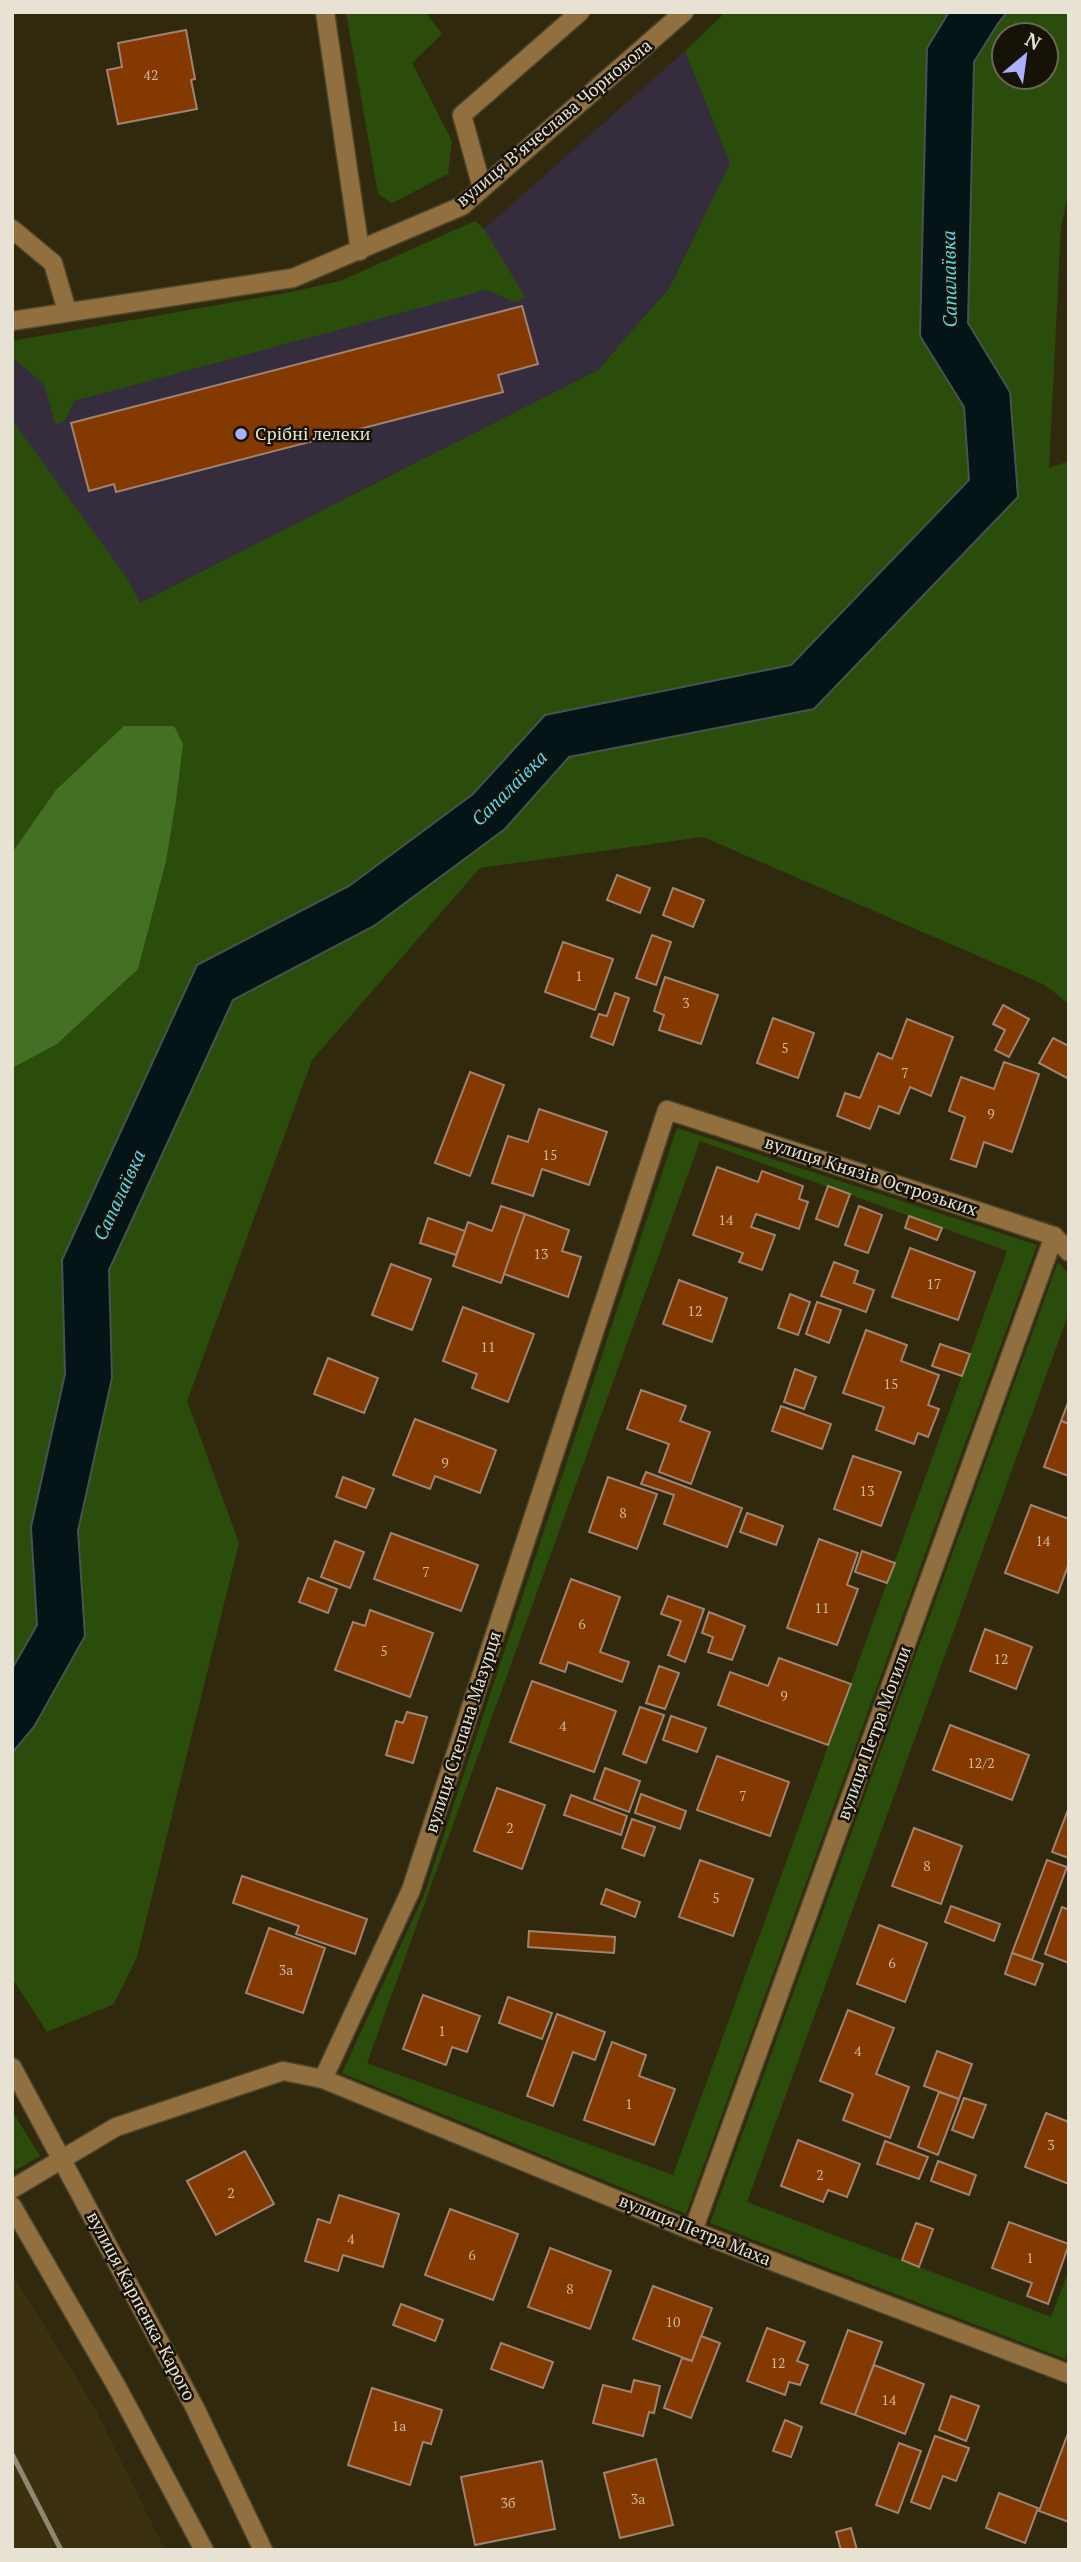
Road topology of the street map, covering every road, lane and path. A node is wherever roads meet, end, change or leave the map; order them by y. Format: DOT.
graph roads {
  1 [pos="325,12"];
  2 [pos="580,12"];
  3 [pos="684,12"];
  4 [pos="482,188"];
  5 [pos="12,229"];
  6 [pos="360,251"];
  7 [pos="67,311"];
  8 [pos="12,321"];
  9 [pos="667,1110"];
  10 [pos="1054,1236"];
  11 [pos="1069,1252"];
  12 [pos="12,2067"];
  13 [pos="323,2079"];
  14 [pos="62,2160"];
  15 [pos="12,2189"];
  16 [pos="12,2206"];
  17 [pos="693,2231"];
  18 [pos="1069,2374"];
  19 [pos="204,2550"];
  20 [pos="263,2550"];
  1 -- 6 [label="street"];
  2 -- 4 [label="street"];
  3 -- 4 [label="street, вулиця Вʼячеслава Чорновола"];
  4 -- 6 [label="street, вулиця Вʼячеслава Чорновола"];
  5 -- 7 [label="street"];
  6 -- 7 [label="street, вулиця Вʼячеслава Чорновола"];
  7 -- 8 [label="street, вулиця Вʼячеслава Чорновола"];
  9 -- 10 [label="street, вулиця Князів Острозьких"];
  9 -- 13 [label="street, вулиця Степана Мазурця"];
  10 -- 11 [label="street, вулиця Князів Острозьких"];
  10 -- 17 [label="street, вулиця Петра Могили"];
  12 -- 14 [label="street, вулиця Карпенка-Карого"];
  13 -- 14 [label="street"];
  13 -- 17 [label="street, вулиця Петра Маха"];
  14 -- 15 [label="street"];
  14 -- 20 [label="street, вулиця Карпенка-Карого"];
  16 -- 19 [label="street"];
  17 -- 18 [label="street, вулиця Петра Маха"];
}
